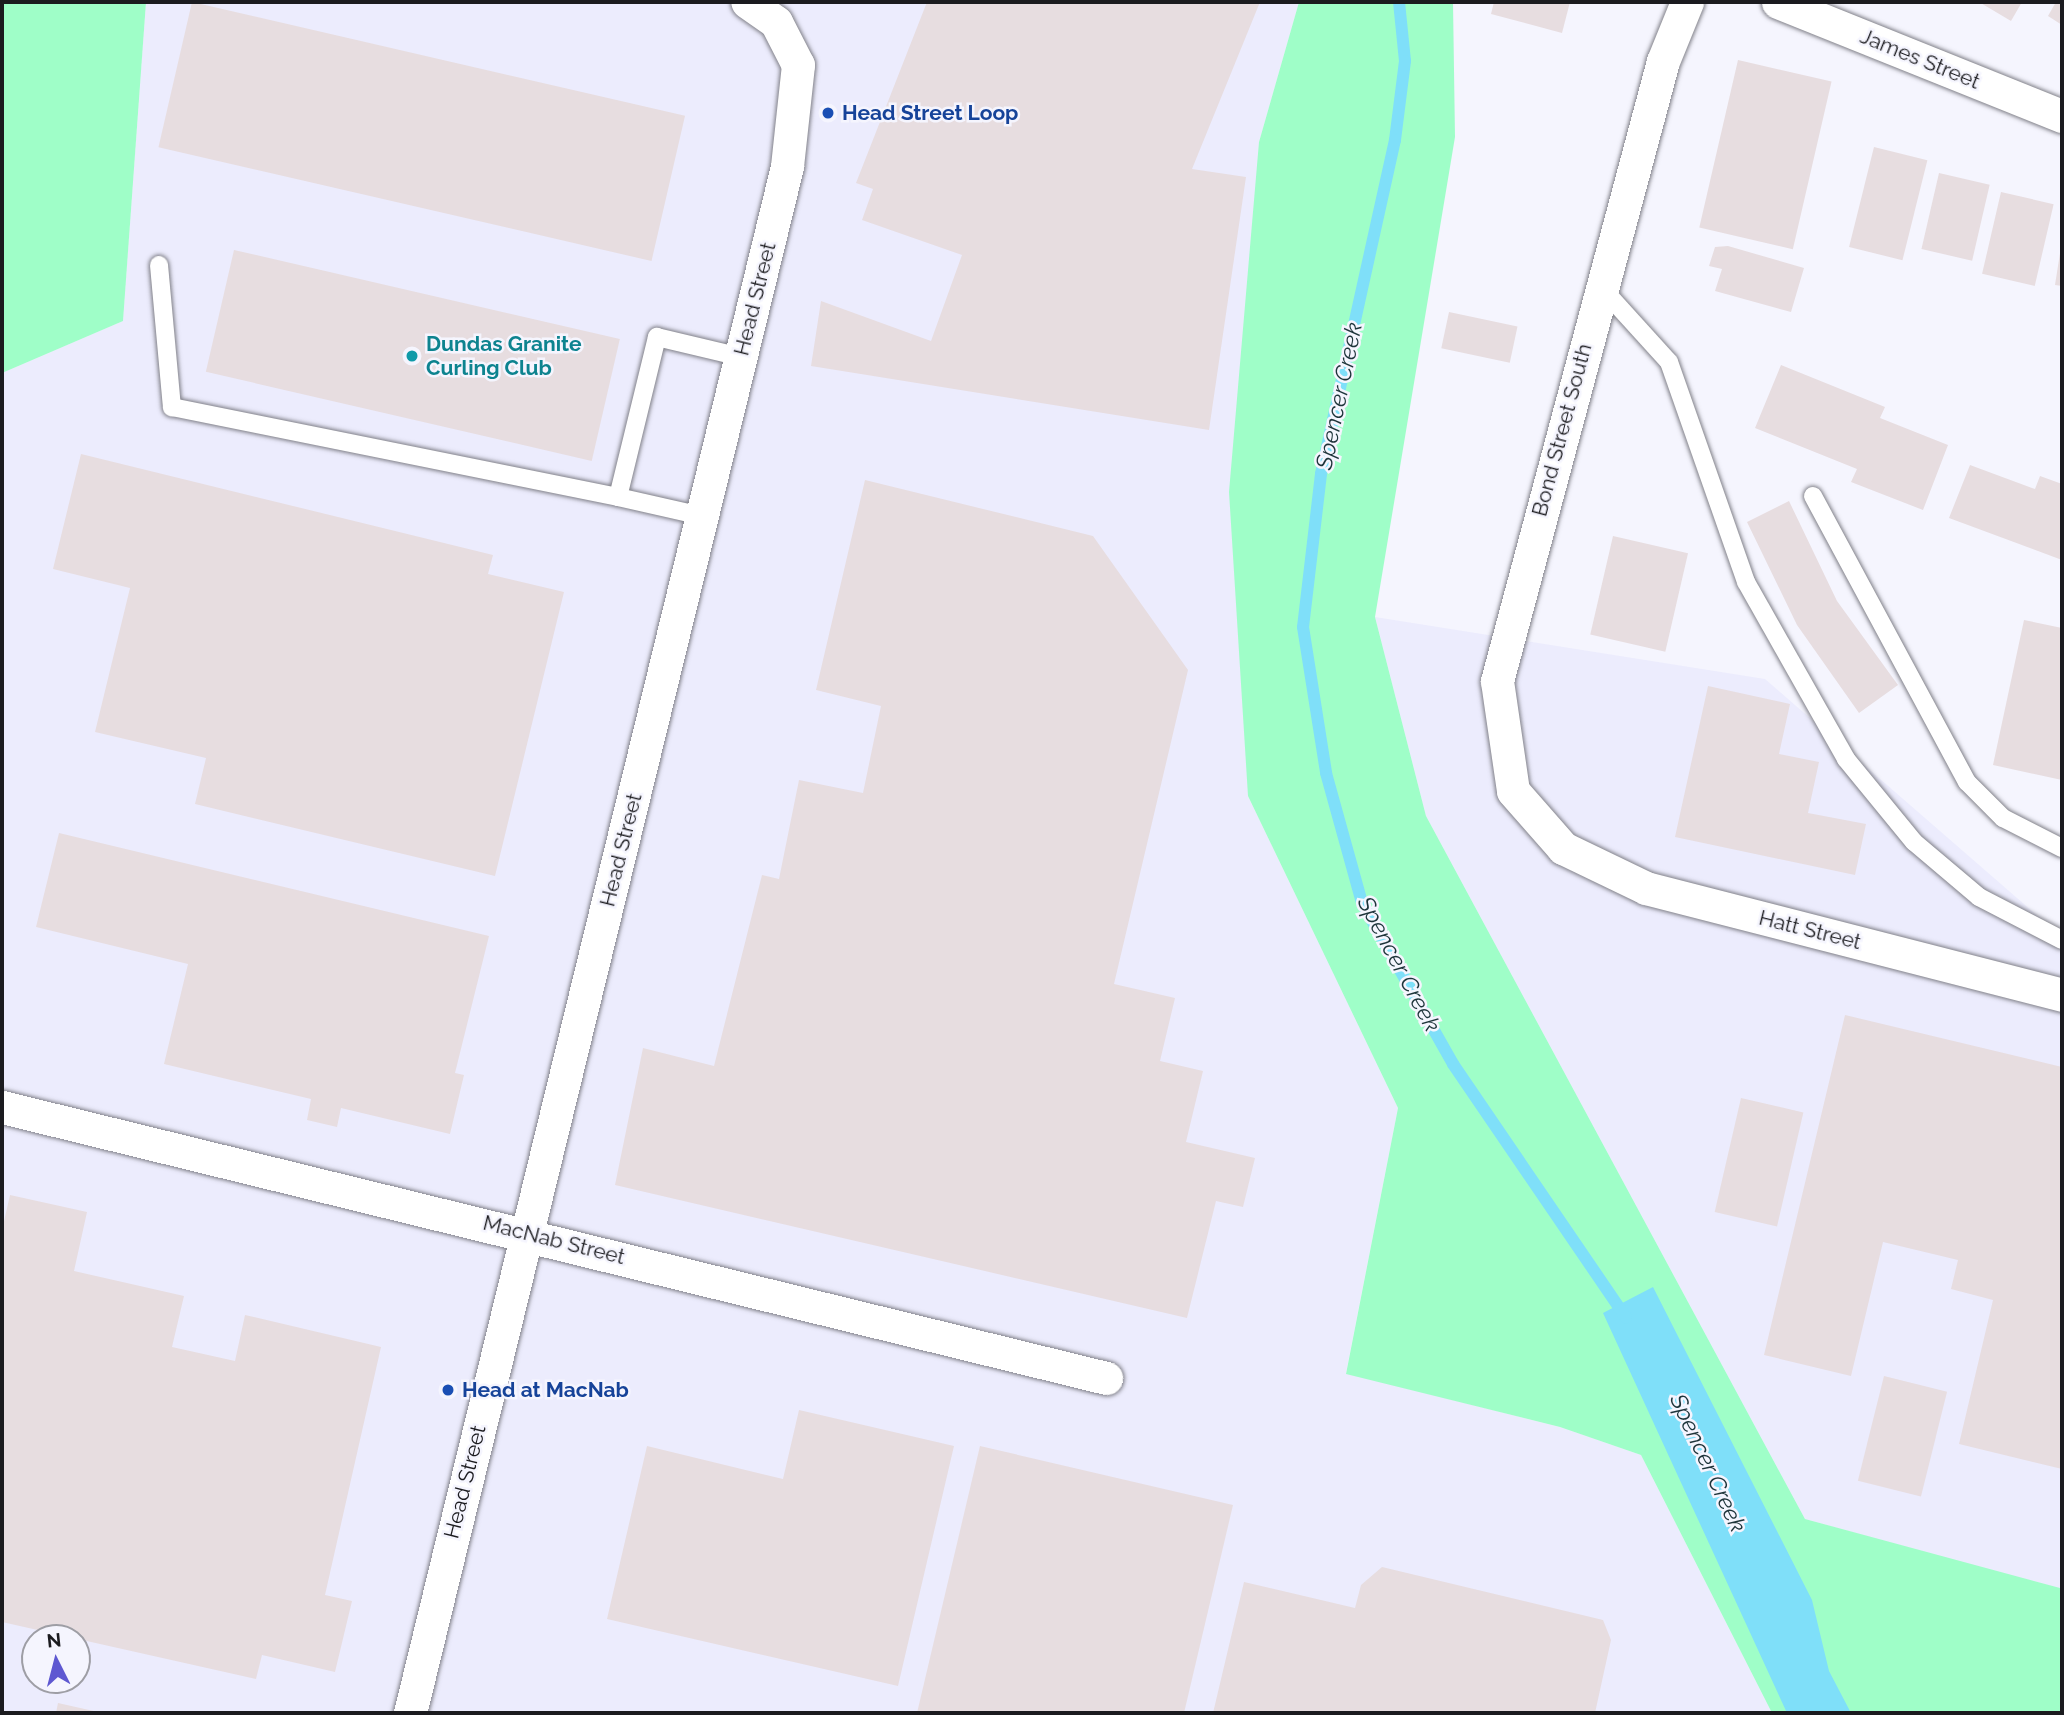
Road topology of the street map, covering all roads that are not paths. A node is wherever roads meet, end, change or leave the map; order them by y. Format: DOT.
graph roads {
  1 [pos="747,2"];
  2 [pos="1687,2"];
  3 [pos="1778,2"];
  4 [pos="2062,116"];
  5 [pos="159,265"];
  6 [pos="1601,287"];
  7 [pos="741,357"];
  8 [pos="1813,496"];
  9 [pos="618,497"];
  10 [pos="702,516"];
  11 [pos="1563,848"];
  12 [pos="2062,848"];
  13 [pos="2062,940"];
  14 [pos="2062,995"];
  15 [pos="2,1107"];
  16 [pos="526,1233"];
  17 [pos="1106,1378"];
  18 [pos="410,1713"];
  1 -- 7 [label="street, Head Street"];
  2 -- 6 [label="street, Bond Street South"];
  3 -- 4 [label="street, James Street"];
  5 -- 9 [label="lane"];
  6 -- 11 [label="street, Bond Street South"];
  6 -- 13 [label="lane"];
  7 -- 9 [label="lane"];
  7 -- 10 [label="street, Head Street"];
  8 -- 12 [label="lane"];
  9 -- 10 [label="lane"];
  10 -- 16 [label="street, Head Street"];
  11 -- 14 [label="street, Hatt Street"];
  15 -- 16 [label="street, MacNab Street"];
  16 -- 17 [label="street, MacNab Street"];
  16 -- 18 [label="street, Head Street"];
}
